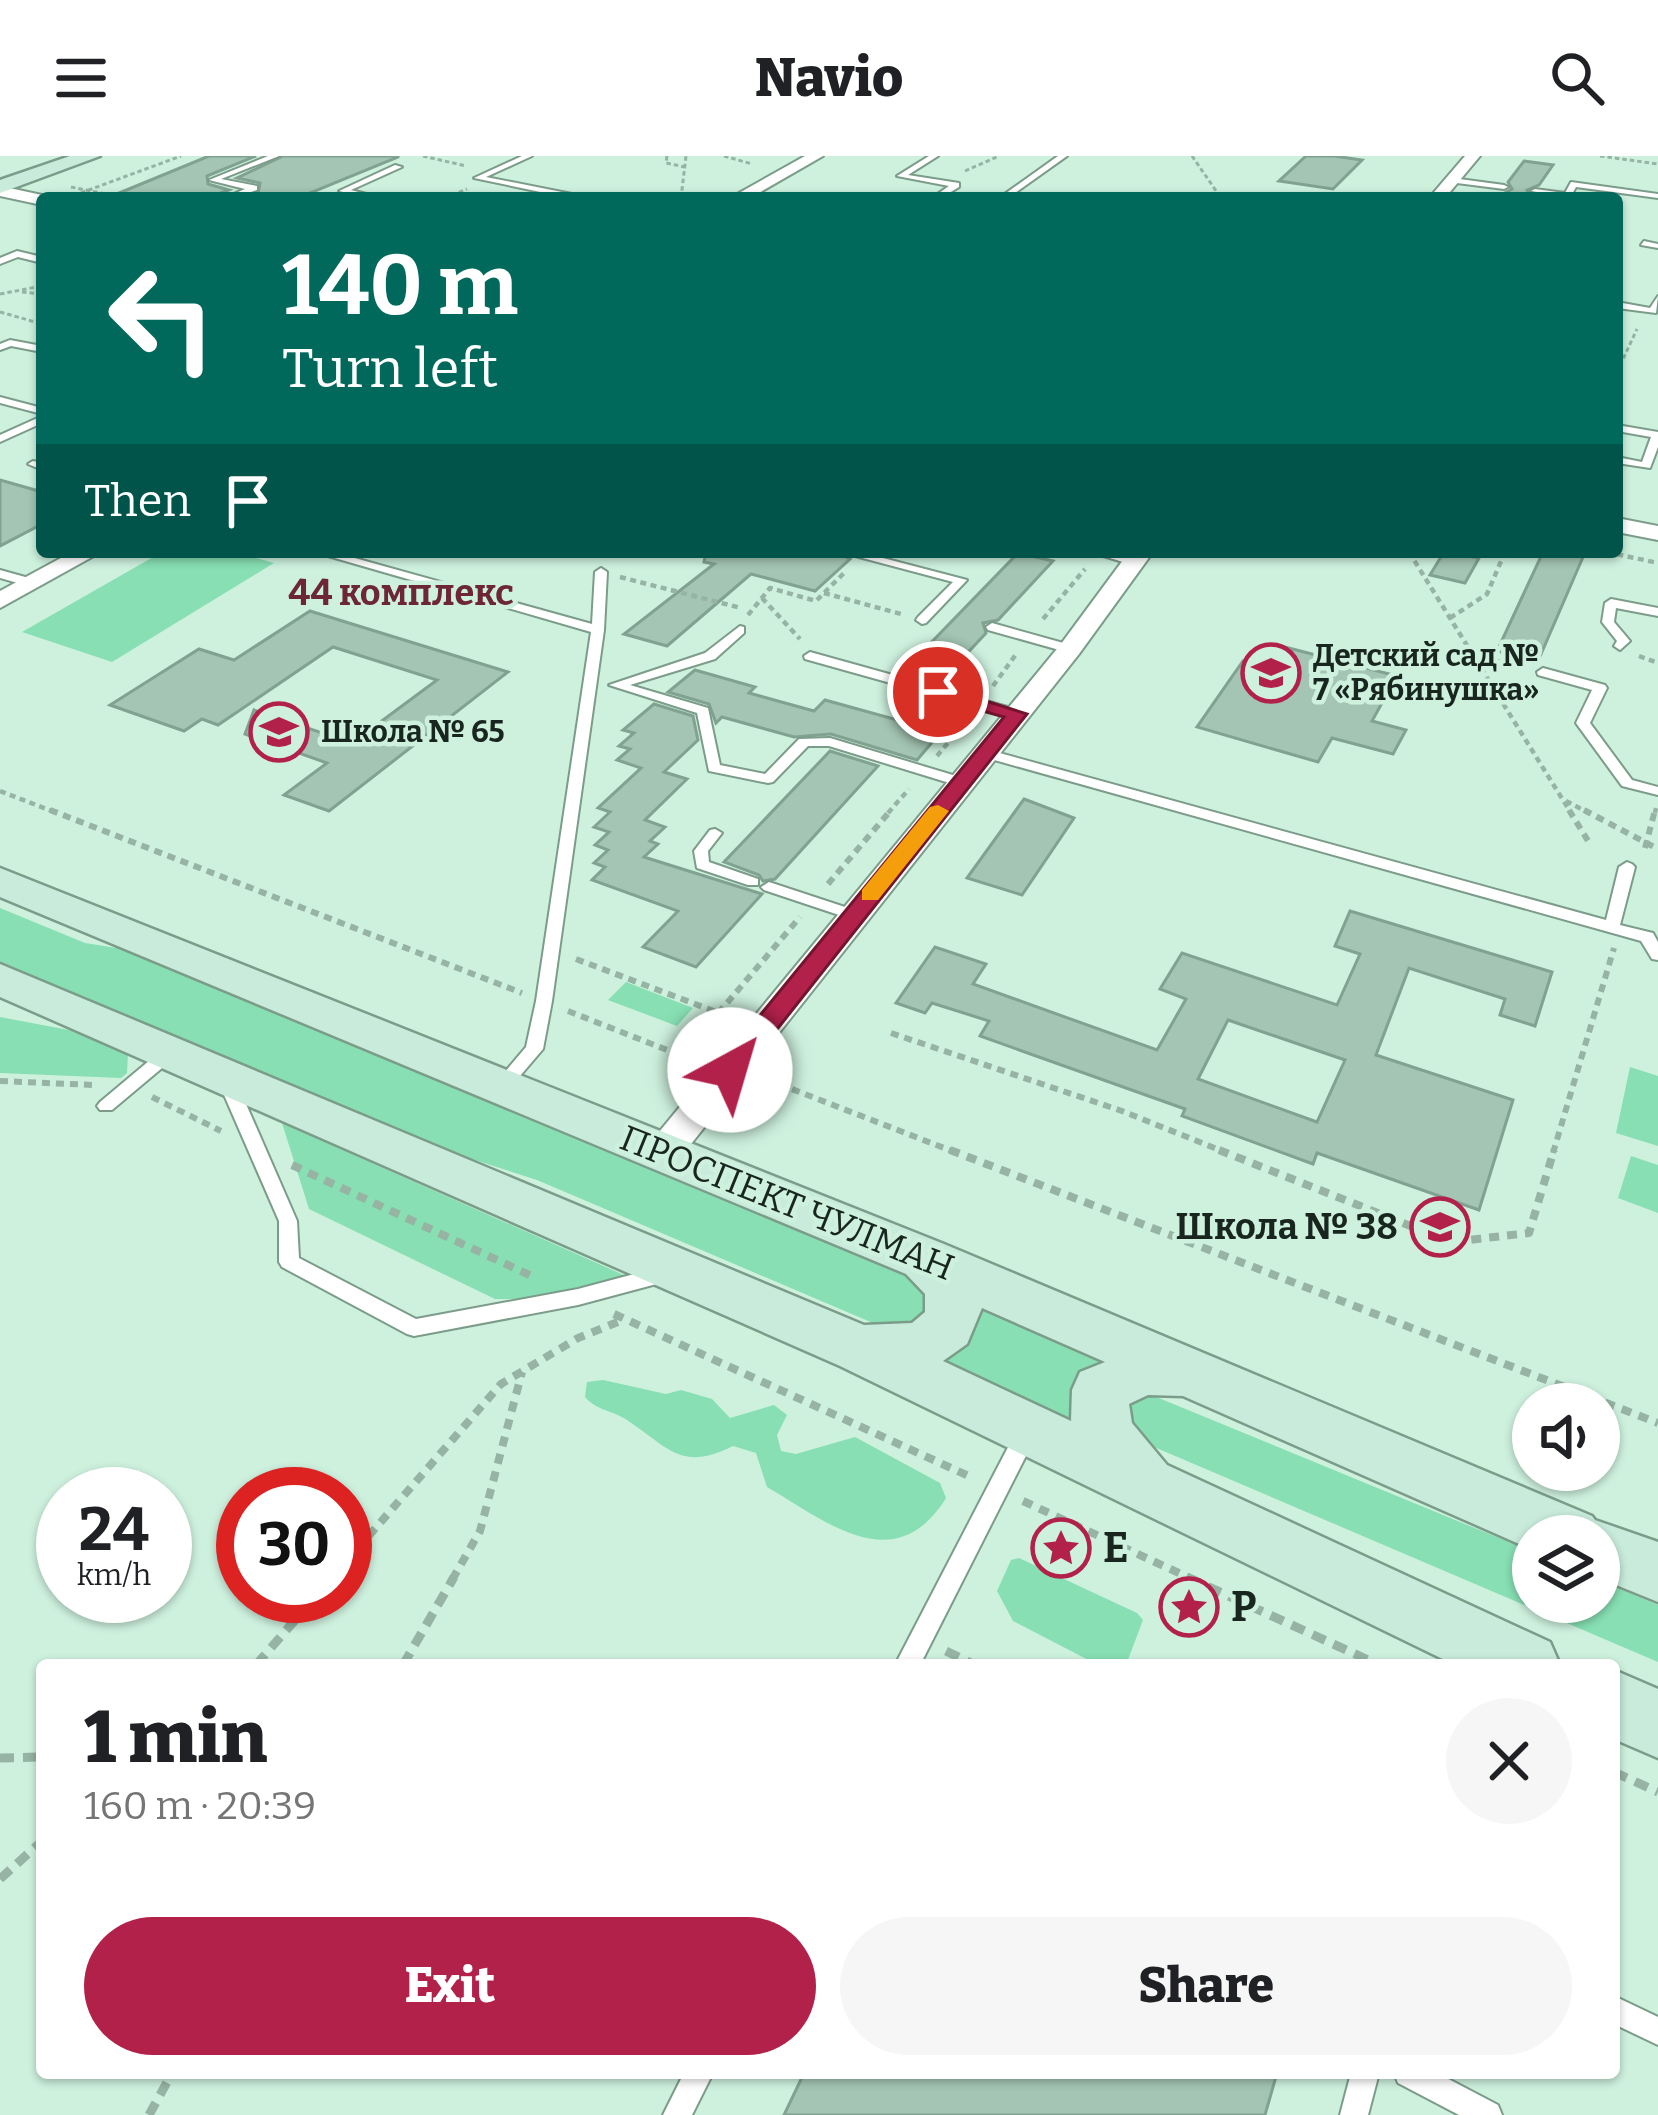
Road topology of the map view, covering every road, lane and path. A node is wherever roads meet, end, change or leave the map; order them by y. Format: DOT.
graph roads {
  1 [pos="39,156"];
  2 [pos="90,156"];
  3 [pos="181,156"];
  4 [pos="275,156"];
  5 [pos="423,156"];
  6 [pos="528,156"];
  7 [pos="667,156"];
  8 [pos="686,156"];
  9 [pos="724,156"];
  10 [pos="816,156"];
  11 [pos="934,156"];
  12 [pos="1063,156"];
  13 [pos="1192,156"];
  14 [pos="1473,156"];
  15 [pos="1600,156"];
  16 [pos="1658,164"];
  17 [pos="398,167"];
  18 [pos="685,167"];
  19 [pos="767,168"];
  20 [pos="0,169"];
  21 [pos="492,172"];
  22 [pos="1452,180"];
  23 [pos="55,184"];
  24 [pos="1504,187"];
  25 [pos="0,189"];
  26 [pos="88,190"];
  27 [pos="552,191"];
  28 [pos="1535,191"];
  29 [pos="83,192"];
  30 [pos="98,192"];
  31 [pos="244,192"];
  32 [pos="348,192"];
  33 [pos="557,192"];
  34 [pos="682,192"];
  35 [pos="749,192"];
  36 [pos="946,192"];
  37 [pos="1012,192"];
  38 [pos="1217,192"];
  39 [pos="1442,192"];
  40 [pos="1540,192"];
  41 [pos="1569,192"];
  42 [pos="1658,196"];
  43 [pos="36,198"];
  44 [pos="1644,243"];
  45 [pos="1658,245"];
  46 [pos="36,259"];
  47 [pos="0,261"];
  48 [pos="36,287"];
  49 [pos="2,292"];
  50 [pos="36,294"];
  51 [pos="1658,299"];
  52 [pos="1652,311"];
  53 [pos="0,312"];
  54 [pos="36,322"];
  55 [pos="0,347"];
  56 [pos="36,348"];
  57 [pos="1623,361"];
  58 [pos="0,400"];
  59 [pos="36,413"];
  60 [pos="36,418"];
  61 [pos="1623,429"];
  62 [pos="0,439"];
  63 [pos="1623,461"];
  64 [pos="1623,526"];
  65 [pos="1658,533"];
  66 [pos="1623,556"];
  67 [pos="78,558"];
  68 [pos="341,558"];
  69 [pos="860,558"];
  70 [pos="870,558"];
  71 [pos="1136,558"];
  72 [pos="1413,558"];
  73 [pos="1502,558"];
  74 [pos="1658,563"];
  75 [pos="602,572"];
  76 [pos="0,574"];
  77 [pos="32,584"];
  78 [pos="824,593"];
  79 [pos="762,598"];
  80 [pos="0,601"];
  81 [pos="738,607"];
  82 [pos="1658,612"];
  83 [pos="933,614"];
  84 [pos="1450,618"];
  85 [pos="992,627"];
  86 [pos="598,630"];
  87 [pos="740,630"];
  88 [pos="1621,646"];
  89 [pos="1070,650"];
  90 [pos="1473,655"];
  91 [pos="810,656"];
  92 [pos="1544,673"];
  93 [pos="616,685"];
  94 [pos="588,693"];
  95 [pos="981,704"];
  96 [pos="1017,714"];
  97 [pos="985,753"];
  98 [pos="924,770"];
  99 [pos="961,782"];
  100 [pos="0,791"];
  101 [pos="1658,795"];
  102 [pos="1562,799"];
  103 [pos="716,832"];
  104 [pos="1590,844"];
  105 [pos="1645,845"];
  106 [pos="1658,849"];
  107 [pos="1628,866"];
  108 [pos="0,881"];
  109 [pos="814,901"];
  110 [pos="854,915"];
  111 [pos="1612,927"];
  112 [pos="551,950"];
  113 [pos="1658,956"];
  114 [pos="0,979"];
  115 [pos="544,1001"];
  116 [pos="719,1012"];
  117 [pos="891,1033"];
  118 [pos="167,1054"];
  119 [pos="682,1056"];
  120 [pos="730,1070"];
  121 [pos="226,1077"];
  122 [pos="502,1086"];
  123 [pos="106,1106"];
  124 [pos="663,1153"];
  125 [pos="296,1167"];
  126 [pos="925,1258"];
  127 [pos="680,1270"];
  128 [pos="578,1297"];
  129 [pos="625,1319"];
  130 [pos="860,1349"];
  131 [pos="522,1372"];
  132 [pos="1191,1372"];
  133 [pos="1658,1423"];
  134 [pos="1028,1430"];
  135 [pos="997,1489"];
  136 [pos="1150,1489"];
  137 [pos="1521,1515"];
  138 [pos="372,1531"];
  139 [pos="1620,1557"];
  140 [pos="1658,1573"];
  141 [pos="293,1623"];
  142 [pos="1493,1658"];
  143 [pos="261,1659"];
  144 [pos="406,1659"];
  145 [pos="911,1659"];
  146 [pos="1366,1659"];
  147 [pos="1620,1707"];
  148 [pos="1658,1724"];
  149 [pos="36,1757"];
  150 [pos="0,1758"];
  151 [pos="1620,1775"];
  152 [pos="1658,1792"];
  153 [pos="36,1846"];
  154 [pos="0,1879"];
  155 [pos="1620,2013"];
  156 [pos="1658,2032"];
  157 [pos="169,2079"];
  158 [pos="696,2079"];
  159 [pos="1363,2079"];
  160 [pos="1419,2079"];
  161 [pos="149,2115"];
  162 [pos="677,2115"];
  163 [pos="1354,2115"];
  164 [pos="1488,2115"];
  1 -- 20 [label="main road"];
  2 -- 25 [label="main road"];
  3 -- 26 [label="path"];
  4 -- 31 [label="lane"];
  5 -- 21 [label="path"];
  6 -- 21 [label="lane"];
  7 -- 18 [label="path"];
  8 -- 18 [label="path"];
  9 -- 19 [label="path"];
  10 -- 35 [label="street"];
  11 -- 36 [label="lane"];
  12 -- 37 [label="lane"];
  13 -- 38 [label="path"];
  14 -- 22 [label="street"];
  15 -- 16 [label="path"];
  17 -- 32 [label="lane"];
  18 -- 34 [label="path"];
  21 -- 27 [label="lane"];
  22 -- 24 [label="lane"];
  22 -- 39 [label="street"];
  23 -- 26 [label="path"];
  25 -- 43 [label="street"];
  26 -- 29 [label="path"];
  26 -- 30 [label="path"];
  27 -- 33 [label="lane"];
  28 -- 40 [label="lane"];
  41 -- 42 [label="lane"];
  44 -- 45 [label="lane"];
  46 -- 47 [label="lane"];
  48 -- 49 [label="path"];
  49 -- 50 [label="path"];
  51 -- 52 [label="lane"];
  52 -- 57 [label="path"];
  53 -- 54 [label="path"];
  55 -- 56 [label="lane"];
  58 -- 59 [label="lane"];
  60 -- 62 [label="lane"];
  61 -- 63 [label="lane"];
  64 -- 65 [label="street"];
  66 -- 74 [label="path"];
  67 -- 77 [label="street"];
  68 -- 86 [label="lane"];
  69 -- 78 [label="path"];
  70 -- 83 [label="lane"];
  71 -- 89 [label="street"];
  72 -- 84 [label="path"];
  73 -- 84 [label="path"];
  75 -- 81 [label="path"];
  75 -- 86 [label="lane"];
  76 -- 77 [label="lane"];
  77 -- 80 [label="street"];
  78 -- 79 [label="path"];
  78 -- 83 [label="path"];
  79 -- 87 [label="path"];
  79 -- 91 [label="path"];
  82 -- 88 [label="lane"];
  84 -- 90 [label="path"];
  85 -- 89 [label="lane"];
  86 -- 94 [label="lane"];
  87 -- 93 [label="lane"];
  89 -- 96 [label="street"];
  90 -- 92 [label="path"];
  90 -- 102 [label="path"];
  91 -- 95 [label="lane"];
  92 -- 101 [label="lane"];
  93 -- 94 [label="lane"];
  93 -- 98 [label="lane"];
  94 -- 112 [label="lane"];
  95 -- 96 [label="lane"];
  95 -- 98 [label="path"];
  96 -- 97 [label="street"];
  97 -- 99 [label="street"];
  97 -- 111 [label="lane"];
  98 -- 99 [label="lane"];
  98 -- 109 [label="path"];
  99 -- 110 [label="street"];
  100 -- 115 [label="path"];
  101 -- 105 [label="path"];
  102 -- 104 [label="path"];
  102 -- 105 [label="path"];
  103 -- 109 [label="lane"];
  105 -- 106 [label="path"];
  105 -- 107 [label="path"];
  107 -- 111 [label="lane"];
  108 -- 122 [label="main road, ПРОСПЕКТ ЧУЛМАН"];
  109 -- 110 [label="lane"];
  109 -- 116 [label="path"];
  110 -- 120 [label="street"];
  111 -- 113 [label="lane"];
  111 -- 117 [label="path"];
  112 -- 115 [label="lane"];
  112 -- 116 [label="path"];
  114 -- 118 [label="main road"];
  115 -- 119 [label="path"];
  115 -- 122 [label="lane"];
  116 -- 119 [label="path"];
  118 -- 121 [label="main road"];
  118 -- 123 [label="lane"];
  119 -- 120 [label="path"];
  120 -- 124 [label="street"];
  120 -- 133 [label="path"];
  121 -- 127 [label="main road"];
  121 -- 128 [label="lane"];
  122 -- 124 [label="main road, ПРОСПЕКТ ЧУЛМАН"];
  124 -- 126 [label="main road, ПРОСПЕКТ ЧУЛМАН"];
  125 -- 128 [label="path"];
  126 -- 130 [label="main road"];
  126 -- 132 [label="main road, ПРОСПЕКТ ЧУЛМАН"];
  127 -- 128 [label="lane"];
  127 -- 130 [label="main road"];
  128 -- 129 [label="path"];
  129 -- 131 [label="path"];
  129 -- 135 [label="path"];
  130 -- 134 [label="main road"];
  131 -- 138 [label="path"];
  131 -- 144 [label="path"];
  132 -- 136 [label="main road"];
  132 -- 137 [label="main road, ПРОСПЕКТ ЧУЛМАН"];
  134 -- 135 [label="lane"];
  134 -- 136 [label="main road"];
  135 -- 145 [label="lane"];
  135 -- 146 [label="path"];
  136 -- 142 [label="main road"];
  139 -- 140 [label="main road"];
  141 -- 143 [label="path"];
  147 -- 148 [label="main road"];
  149 -- 150 [label="path"];
  151 -- 152 [label="path"];
  153 -- 154 [label="path"];
  155 -- 156 [label="lane"];
  157 -- 161 [label="path"];
  158 -- 162 [label="lane"];
  159 -- 163 [label="lane"];
  160 -- 164 [label="lane"];
}
